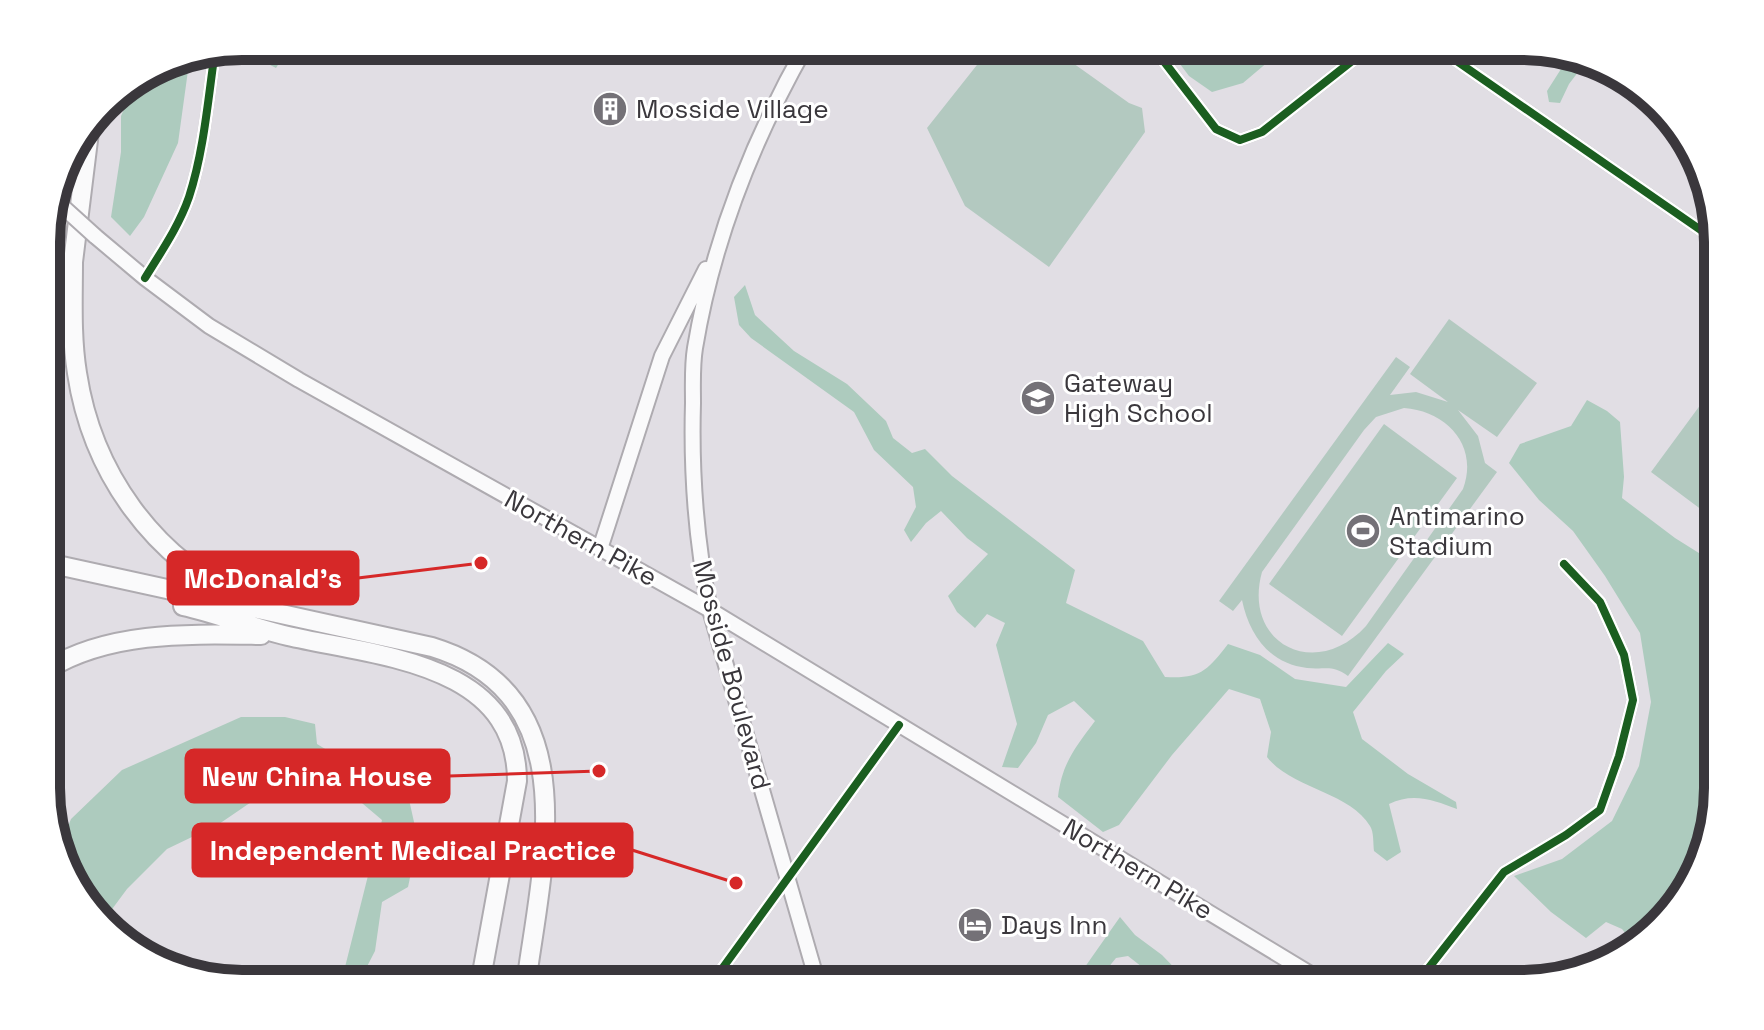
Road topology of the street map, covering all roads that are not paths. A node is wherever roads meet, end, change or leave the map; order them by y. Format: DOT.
graph roads {
  1 [pos="798,60"];
  2 [pos="1163,60"];
  3 [pos="1353,60"];
  4 [pos="1455,60"];
  5 [pos="213,63"];
  6 [pos="87,146"];
  7 [pos="64,207"];
  8 [pos="1704,232"];
  9 [pos="715,251"];
  10 [pos="73,262"];
  11 [pos="145,278"];
  12 [pos="60,326"];
  13 [pos="600,549"];
  14 [pos="1564,564"];
  15 [pos="60,566"];
  16 [pos="60,578"];
  17 [pos="710,610"];
  18 [pos="286,614"];
  19 [pos="284,635"];
  20 [pos="60,664"];
  21 [pos="899,725"];
  22 [pos="787,878"];
  23 [pos="483,970"];
  24 [pos="528,970"];
  25 [pos="721,970"];
  26 [pos="814,970"];
  27 [pos="1304,970"];
  28 [pos="1427,970"];
  1 -- 9 [label="main road, Mosside Boulevard"];
  2 -- 3 [label="street"];
  4 -- 8 [label="street"];
  5 -- 11 [label="street"];
  6 -- 10 [label="highway"];
  7 -- 11 [label="main road, Northern Pike, bridge"];
  9 -- 13 [label="main road"];
  9 -- 17 [label="main road, Mosside Boulevard"];
  10 -- 12 [label="highway"];
  10 -- 18 [label="highway"];
  11 -- 13 [label="main road, Northern Pike"];
  13 -- 17 [label="main road, Northern Pike"];
  14 -- 28 [label="street"];
  15 -- 18 [label="highway"];
  16 -- 19 [label="highway"];
  17 -- 21 [label="main road, Northern Pike"];
  17 -- 22 [label="main road, Mosside Boulevard"];
  18 -- 24 [label="highway"];
  19 -- 20 [label="highway"];
  19 -- 23 [label="highway"];
  21 -- 22 [label="street"];
  21 -- 27 [label="main road, Northern Pike"];
  22 -- 25 [label="street"];
  22 -- 26 [label="main road, Mosside Boulevard"];
}
